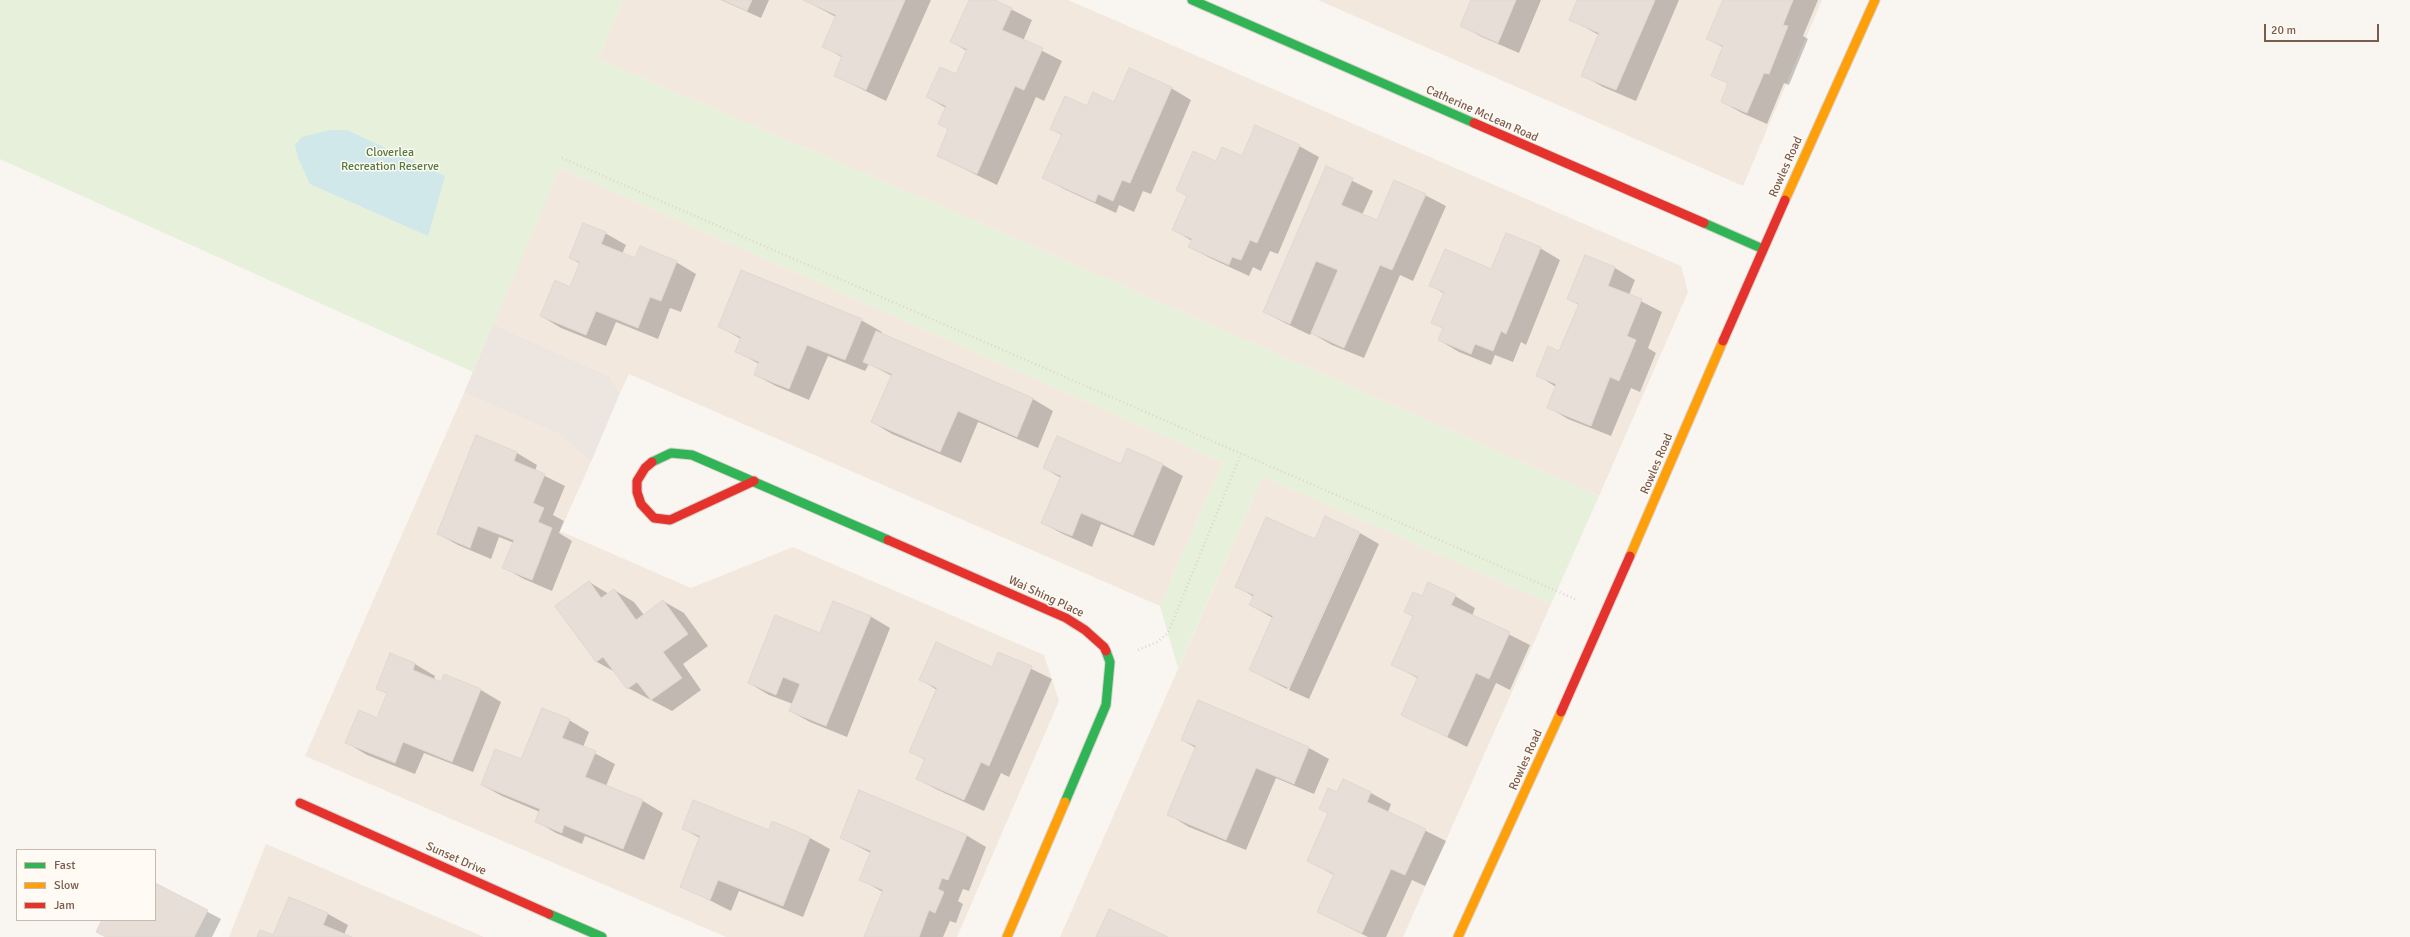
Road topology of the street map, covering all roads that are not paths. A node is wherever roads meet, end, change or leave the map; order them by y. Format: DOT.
graph roads {
  1 [pos="1192,0"];
  2 [pos="1875,0"];
  3 [pos="1763,248"];
  4 [pos="754,481"];
  5 [pos="300,803"];
  6 [pos="602,937"];
  7 [pos="1007,937"];
  8 [pos="1458,937"];
  1 -- 3 [label="street, Catherine McLean Road"];
  2 -- 3 [label="street, Rowles Road"];
  3 -- 8 [label="street, Rowles Road"];
  4 -- 4 [label="street, Wai Shing Place"];
  4 -- 7 [label="street, Wai Shing Place"];
  5 -- 6 [label="street, Sunset Drive"];
}
